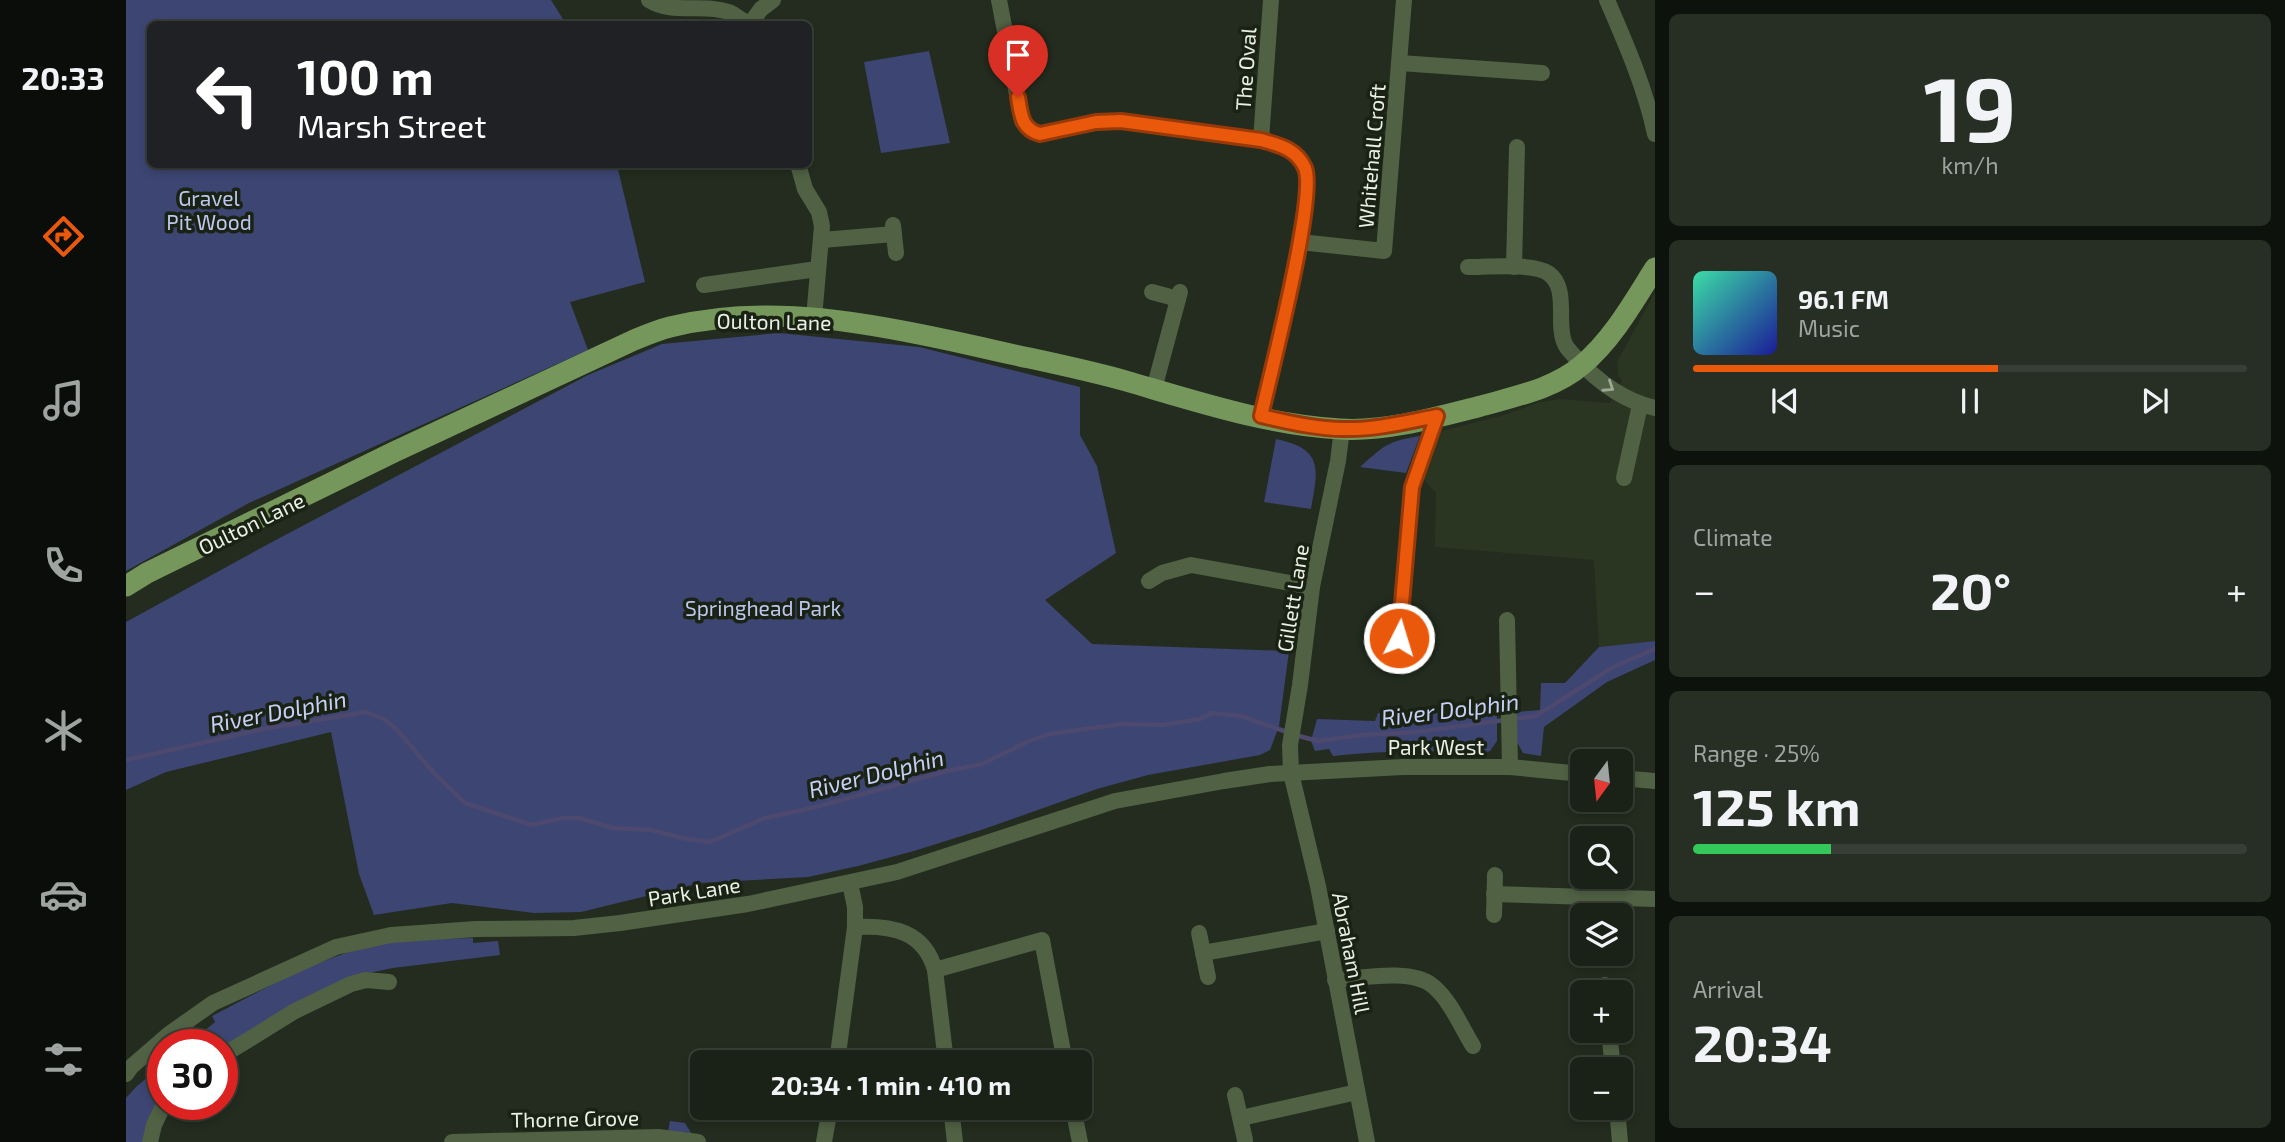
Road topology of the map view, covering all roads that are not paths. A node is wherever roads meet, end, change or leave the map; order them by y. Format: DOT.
graph roads {
  1 [pos="649,0"];
  2 [pos="773,0"];
  3 [pos="999,0"];
  4 [pos="1272,0"];
  5 [pos="1404,0"];
  6 [pos="1607,0"];
  7 [pos="744,21"];
  8 [pos="751,21"];
  9 [pos="1400,63"];
  10 [pos="1542,73"];
  11 [pos="1655,134"];
  12 [pos="1261,140"];
  13 [pos="1517,146"];
  14 [pos="799,168"];
  15 [pos="822,240"];
  16 [pos="1300,242"];
  17 [pos="1384,251"];
  18 [pos="896,253"];
  19 [pos="1468,267"];
  20 [pos="1514,267"];
  21 [pos="1382,268"];
  22 [pos="1655,268"];
  23 [pos="817,269"];
  24 [pos="704,285"];
  25 [pos="1152,292"];
  26 [pos="814,318"];
  27 [pos="1583,365"];
  28 [pos="1154,389"];
  29 [pos="1648,407"];
  30 [pos="1261,416"];
  31 [pos="1437,416"];
  32 [pos="1342,429"];
  33 [pos="1624,478"];
  34 [pos="1148,581"];
  35 [pos="126,586"];
  36 [pos="1312,587"];
  37 [pos="1507,620"];
  38 [pos="1399,638"];
  39 [pos="1510,767"];
  40 [pos="1291,773"];
  41 [pos="1570,773"];
  42 [pos="1633,779"];
  43 [pos="1655,781"];
  44 [pos="1495,875"];
  45 [pos="850,883"];
  46 [pos="1494,894"];
  47 [pos="1655,899"];
  48 [pos="1494,915"];
  49 [pos="855,926"];
  50 [pos="1326,931"];
  51 [pos="1199,933"];
  52 [pos="1203,953"];
  53 [pos="935,970"];
  54 [pos="1208,977"];
  55 [pos="1335,980"];
  56 [pos="389,982"];
  57 [pos="238,1046"];
  58 [pos="1473,1046"];
  59 [pos="839,1050"];
  60 [pos="945,1050"];
  61 [pos="1063,1050"];
  62 [pos="126,1074"];
  63 [pos="1357,1092"];
  64 [pos="1236,1095"];
  65 [pos="1241,1118"];
  66 [pos="156,1120"];
  67 [pos="828,1120"];
  68 [pos="952,1120"];
  69 [pos="1075,1120"];
  70 [pos="1618,1120"];
  71 [pos="657,1140"];
  72 [pos="1245,1140"];
  73 [pos="492,1141"];
  74 [pos="150,1142"];
  75 [pos="452,1142"];
  76 [pos="698,1142"];
  77 [pos="824,1142"];
  78 [pos="955,1142"];
  79 [pos="1080,1142"];
  80 [pos="1367,1142"];
  81 [pos="1620,1142"];
  1 -- 7 [label="street"];
  2 -- 8 [label="street"];
  3 -- 12 [label="street, The Oval"];
  4 -- 12 [label="street, The Oval"];
  5 -- 9 [label="street, Whitehall Croft"];
  6 -- 11 [label="street"];
  9 -- 10 [label="street, Whitehall Croft"];
  9 -- 17 [label="street, Whitehall Croft"];
  12 -- 16 [label="street, The Oval"];
  13 -- 20 [label="street"];
  14 -- 15 [label="street"];
  15 -- 18 [label="street"];
  15 -- 23 [label="street"];
  16 -- 17 [label="street, Whitehall Croft"];
  16 -- 30 [label="street, The Oval"];
  17 -- 21 [label="street, Whitehall Croft"];
  19 -- 20 [label="street"];
  20 -- 27 [label="street"];
  22 -- 27 [label="main road, Oulton Lane"];
  23 -- 24 [label="street"];
  23 -- 26 [label="street"];
  25 -- 28 [label="street"];
  26 -- 28 [label="main road, Oulton Lane"];
  26 -- 35 [label="main road, Oulton Lane"];
  27 -- 29 [label="street, one-way"];
  27 -- 31 [label="main road, Oulton Lane"];
  28 -- 30 [label="main road, Oulton Lane"];
  29 -- 33 [label="street"];
  30 -- 32 [label="main road, Oulton Lane"];
  31 -- 32 [label="main road, Oulton Lane"];
  31 -- 38 [label="street"];
  32 -- 36 [label="street, Gillett Lane"];
  34 -- 36 [label="street"];
  36 -- 40 [label="street, Gillett Lane"];
  37 -- 39 [label="street"];
  39 -- 40 [label="street, Park West"];
  39 -- 41 [label="street, Park West"];
  40 -- 45 [label="street, Park Lane"];
  40 -- 50 [label="street, Abraham Hill"];
  42 -- 43 [label="street"];
  44 -- 46 [label="street"];
  45 -- 49 [label="street"];
  45 -- 62 [label="street, Park Lane"];
  46 -- 47 [label="street"];
  46 -- 48 [label="street"];
  49 -- 53 [label="street"];
  49 -- 59 [label="street"];
  50 -- 52 [label="street"];
  50 -- 55 [label="street, Abraham Hill"];
  51 -- 52 [label="street"];
  52 -- 54 [label="street"];
  53 -- 60 [label="street"];
  53 -- 61 [label="street"];
  55 -- 58 [label="street"];
  55 -- 63 [label="street, Abraham Hill"];
  56 -- 57 [label="street"];
  63 -- 65 [label="street"];
  63 -- 80 [label="street, Abraham Hill"];
  64 -- 65 [label="street"];
  65 -- 72 [label="street"];
  66 -- 74 [label="street"];
  67 -- 77 [label="street"];
  68 -- 78 [label="street"];
  69 -- 79 [label="street"];
  70 -- 81 [label="street"];
  71 -- 73 [label="street, Thorne Grove"];
  71 -- 76 [label="street, Thorne Grove"];
  73 -- 75 [label="street, Thorne Grove"];
}
